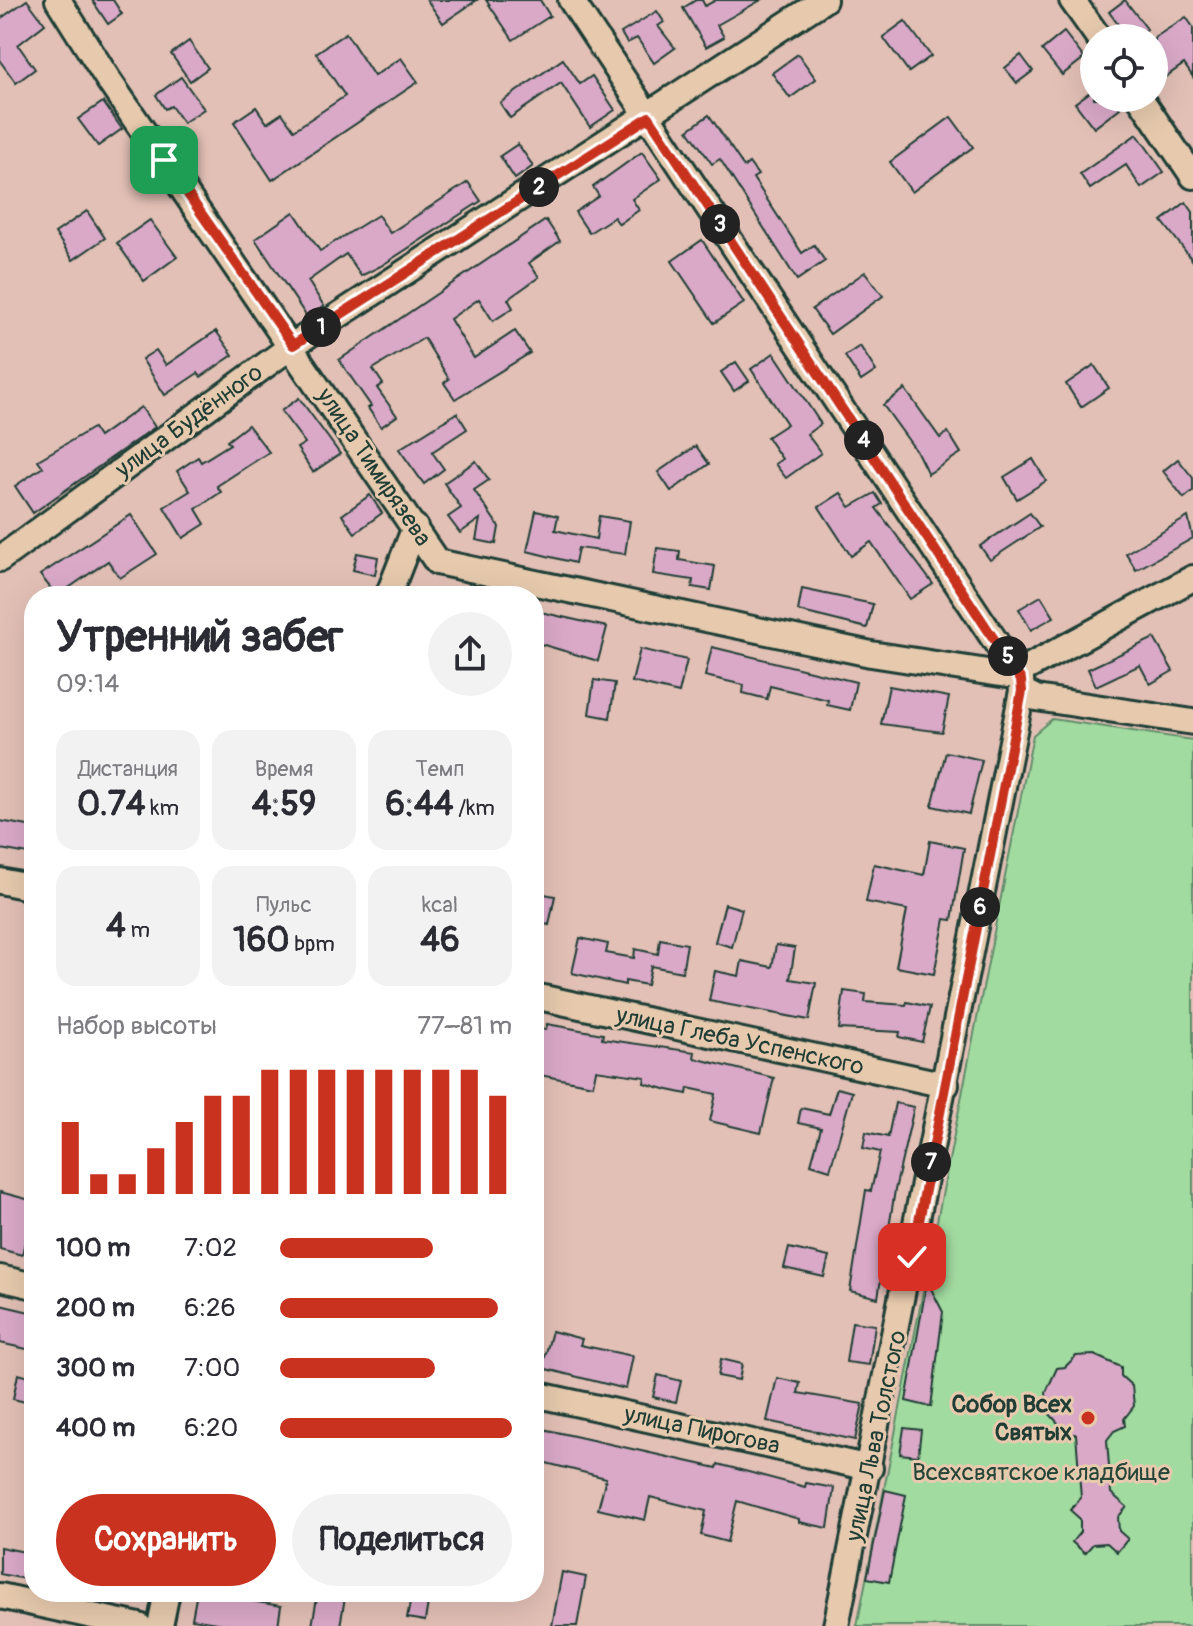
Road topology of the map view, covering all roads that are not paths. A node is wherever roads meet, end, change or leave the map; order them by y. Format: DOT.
graph roads {
  1 [pos="58,0"];
  2 [pos="571,0"];
  3 [pos="824,0"];
  4 [pos="1072,0"];
  5 [pos="1089,24"];
  6 [pos="1150,112"];
  7 [pos="649,117"];
  8 [pos="1193,176"];
  9 [pos="293,345"];
  10 [pos="415,527"];
  11 [pos="0,559"];
  12 [pos="1193,578"];
  13 [pos="392,586"];
  14 [pos="1021,682"];
  15 [pos="1193,722"];
  16 [pos="0,881"];
  17 [pos="24,886"];
  18 [pos="544,998"];
  19 [pos="946,1085"];
  20 [pos="0,1278"];
  21 [pos="24,1284"];
  22 [pos="544,1396"];
  23 [pos="870,1468"];
  24 [pos="0,1596"];
  25 [pos="24,1601"];
  26 [pos="28,1602"];
  27 [pos="165,1602"];
  28 [pos="139,1626"];
  29 [pos="160,1626"];
  30 [pos="836,1626"];
  1 -- 9 [label="street, улица Тимирязева"];
  2 -- 7 [label="street"];
  3 -- 7 [label="street, улица Будённого"];
  4 -- 5 [label="street"];
  6 -- 8 [label="street"];
  7 -- 9 [label="street, улица Будённого"];
  7 -- 14 [label="street"];
  9 -- 10 [label="street, улица Тимирязева"];
  9 -- 11 [label="street, улица Будённого"];
  10 -- 13 [label="street"];
  10 -- 14 [label="street, улица Тимирязева"];
  12 -- 14 [label="street"];
  14 -- 15 [label="street, улица Тимирязева"];
  14 -- 19 [label="street, улица Льва Толстого"];
  16 -- 17 [label="street"];
  18 -- 19 [label="street, улица Глеба Успенского"];
  19 -- 23 [label="street, улица Льва Толстого"];
  20 -- 21 [label="street"];
  22 -- 23 [label="street, улица Пирогова"];
  23 -- 30 [label="street, улица Льва Толстого"];
  24 -- 25 [label="street"];
  26 -- 28 [label="street"];
  27 -- 29 [label="street"];
}
